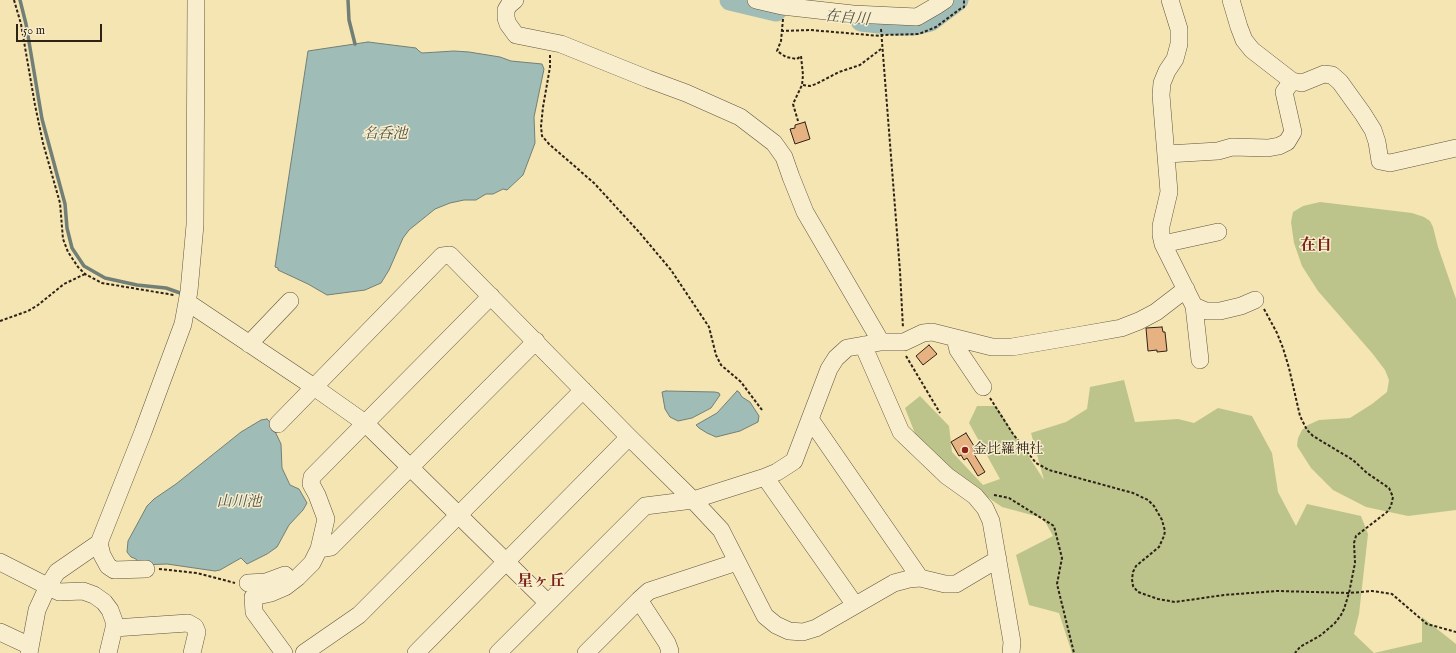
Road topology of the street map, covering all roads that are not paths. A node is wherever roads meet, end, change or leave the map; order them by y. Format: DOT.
graph roads {
  1 [pos="196,0"];
  2 [pos="515,0"];
  3 [pos="756,0"];
  4 [pos="945,0"];
  5 [pos="1170,0"];
  6 [pos="1231,0"];
  7 [pos="1292,81"];
  8 [pos="1456,148"];
  9 [pos="1167,154"];
  10 [pos="1218,232"];
  11 [pos="1163,244"];
  12 [pos="1186,289"];
  13 [pos="491,296"];
  14 [pos="1255,300"];
  15 [pos="290,301"];
  16 [pos="187,302"];
  17 [pos="1194,306"];
  18 [pos="955,338"];
  19 [pos="536,341"];
  20 [pos="881,342"];
  21 [pos="249,344"];
  22 [pos="863,345"];
  23 [pos="1200,360"];
  24 [pos="314,387"];
  25 [pos="983,387"];
  26 [pos="583,390"];
  27 [pos="810,419"];
  28 [pos="365,423"];
  29 [pos="278,424"];
  30 [pos="629,438"];
  31 [pos="411,467"];
  32 [pos="765,477"];
  33 [pos="693,500"];
  34 [pos="459,514"];
  35 [pos="99,543"];
  36 [pos="319,549"];
  37 [pos="998,559"];
  38 [pos="507,561"];
  39 [pos="0,562"];
  40 [pos="737,562"];
  41 [pos="146,569"];
  42 [pos="303,572"];
  43 [pos="920,578"];
  44 [pos="248,583"];
  45 [pos="48,586"];
  46 [pos="639,600"];
  47 [pos="548,603"];
  48 [pos="855,605"];
  49 [pos="114,628"];
  50 [pos="0,632"];
  51 [pos="30,650"];
  52 [pos="108,653"];
  53 [pos="192,653"];
  54 [pos="284,653"];
  55 [pos="304,653"];
  56 [pos="416,653"];
  57 [pos="498,653"];
  58 [pos="586,653"];
  59 [pos="669,653"];
  60 [pos="1011,653"];
  1 -- 16 [label="street"];
  2 -- 20 [label="street"];
  3 -- 4 [label="street"];
  5 -- 9 [label="street"];
  6 -- 7 [label="street"];
  7 -- 8 [label="street"];
  7 -- 9 [label="street"];
  9 -- 11 [label="street"];
  10 -- 11 [label="street"];
  11 -- 12 [label="street"];
  12 -- 17 [label="street"];
  12 -- 18 [label="street"];
  13 -- 19 [label="street"];
  13 -- 24 [label="street"];
  13 -- 28 [label="street"];
  14 -- 17 [label="street"];
  15 -- 21 [label="street"];
  16 -- 21 [label="street"];
  16 -- 35 [label="street"];
  17 -- 23 [label="street"];
  18 -- 20 [label="street"];
  18 -- 25 [label="street"];
  19 -- 26 [label="street"];
  19 -- 31 [label="street"];
  20 -- 22 [label="street"];
  21 -- 24 [label="street"];
  22 -- 27 [label="street"];
  22 -- 37 [label="street"];
  24 -- 28 [label="street"];
  24 -- 29 [label="street"];
  26 -- 30 [label="street"];
  26 -- 34 [label="street"];
  27 -- 32 [label="street"];
  27 -- 43 [label="street"];
  28 -- 31 [label="street"];
  28 -- 36 [label="street"];
  30 -- 33 [label="street"];
  30 -- 38 [label="street"];
  31 -- 34 [label="street"];
  31 -- 36 [label="street"];
  32 -- 33 [label="street"];
  32 -- 48 [label="street"];
  33 -- 40 [label="street"];
  33 -- 47 [label="street"];
  34 -- 38 [label="street"];
  34 -- 55 [label="street"];
  35 -- 41 [label="street"];
  35 -- 45 [label="street"];
  36 -- 42 [label="street"];
  37 -- 43 [label="street"];
  37 -- 60 [label="street"];
  38 -- 47 [label="street"];
  38 -- 56 [label="street"];
  39 -- 45 [label="street"];
  40 -- 46 [label="street"];
  40 -- 48 [label="street"];
  42 -- 44 [label="street"];
  42 -- 54 [label="street"];
  43 -- 48 [label="street"];
  45 -- 49 [label="street"];
  45 -- 51 [label="street"];
  46 -- 58 [label="street"];
  46 -- 59 [label="street"];
  47 -- 57 [label="street"];
  49 -- 52 [label="street"];
  49 -- 53 [label="street"];
  50 -- 51 [label="street"];
}
